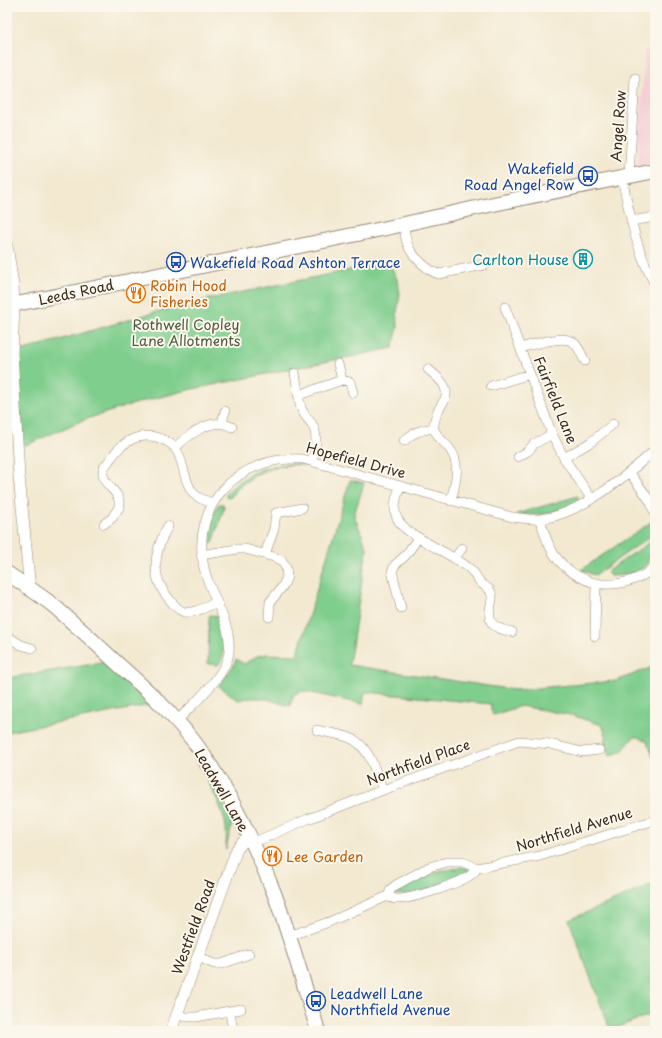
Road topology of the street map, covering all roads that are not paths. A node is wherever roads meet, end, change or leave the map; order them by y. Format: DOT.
graph roads {
  1 [pos="635,78"];
  2 [pos="655,171"];
  3 [pos="625,177"];
  4 [pos="655,217"];
  5 [pos="631,221"];
  6 [pos="403,224"];
  7 [pos="7,246"];
  8 [pos="484,265"];
  9 [pos="653,278"];
  10 [pos="10,305"];
  11 [pos="505,307"];
  12 [pos="520,348"];
  13 [pos="585,361"];
  14 [pos="338,364"];
  15 [pos="428,369"];
  16 [pos="295,373"];
  17 [pos="530,374"];
  18 [pos="342,380"];
  19 [pos="491,386"];
  20 [pos="355,388"];
  21 [pos="299,395"];
  22 [pos="225,410"];
  23 [pos="222,423"];
  24 [pos="11,424"];
  25 [pos="613,424"];
  26 [pos="232,427"];
  27 [pos="434,428"];
  28 [pos="552,434"];
  29 [pos="404,441"];
  30 [pos="176,447"];
  31 [pos="655,450"];
  32 [pos="518,458"];
  33 [pos="564,458"];
  34 [pos="312,461"];
  35 [pos="630,473"];
  36 [pos="400,486"];
  37 [pos="591,498"];
  38 [pos="451,501"];
  39 [pos="213,503"];
  40 [pos="302,508"];
  41 [pos="655,513"];
  42 [pos="540,519"];
  43 [pos="104,524"];
  44 [pos="168,526"];
  45 [pos="418,538"];
  46 [pos="462,548"];
  47 [pos="265,554"];
  48 [pos="201,555"];
  49 [pos="455,558"];
  50 [pos="654,569"];
  51 [pos="7,573"];
  52 [pos="596,583"];
  53 [pos="30,589"];
  54 [pos="216,602"];
  55 [pos="400,608"];
  56 [pos="269,617"];
  57 [pos="512,632"];
  58 [pos="7,636"];
  59 [pos="595,636"];
  60 [pos="32,648"];
  61 [pos="177,721"];
  62 [pos="317,730"];
  63 [pos="598,750"];
  64 [pos="383,790"];
  65 [pos="655,820"];
  66 [pos="252,841"];
  67 [pos="477,868"];
  68 [pos="388,896"];
  69 [pos="289,936"];
  70 [pos="249,954"];
  71 [pos="198,957"];
  72 [pos="241,1009"];
  73 [pos="230,1012"];
  74 [pos="176,1014"];
  75 [pos="171,1031"];
  76 [pos="232,1031"];
  77 [pos="318,1031"];
  1 -- 3 [label="street, Angel Row"];
  2 -- 3 [label="main road, Leeds Road"];
  3 -- 5 [label="street, Angel Row"];
  3 -- 6 [label="main road, Leeds Road"];
  4 -- 5 [label="street"];
  5 -- 9 [label="street, Angel Row"];
  6 -- 8 [label="street"];
  6 -- 10 [label="main road, Leeds Road"];
  7 -- 10 [label="street"];
  10 -- 24 [label="street"];
  11 -- 12 [label="street, Fairfield Lane"];
  12 -- 13 [label="street"];
  12 -- 17 [label="street, Fairfield Lane"];
  14 -- 18 [label="street"];
  15 -- 27 [label="street"];
  16 -- 21 [label="street"];
  17 -- 19 [label="street"];
  17 -- 28 [label="street, Fairfield Lane"];
  18 -- 20 [label="street"];
  18 -- 21 [label="street"];
  21 -- 34 [label="street"];
  22 -- 23 [label="street"];
  23 -- 26 [label="street"];
  23 -- 30 [label="street"];
  24 -- 53 [label="street"];
  25 -- 33 [label="street"];
  27 -- 29 [label="street"];
  27 -- 38 [label="street"];
  28 -- 32 [label="street"];
  28 -- 33 [label="street, Fairfield Lane"];
  30 -- 39 [label="street"];
  30 -- 43 [label="street"];
  31 -- 35 [label="street, Hopefield Drive"];
  33 -- 37 [label="street, Fairfield Lane"];
  34 -- 36 [label="street, Hopefield Drive"];
  34 -- 39 [label="street, Hopefield Drive"];
  35 -- 37 [label="street, Hopefield Drive"];
  35 -- 41 [label="street"];
  36 -- 38 [label="street, Hopefield Drive"];
  36 -- 45 [label="street"];
  37 -- 42 [label="street, Hopefield Drive"];
  38 -- 42 [label="street, Hopefield Drive"];
  39 -- 48 [label="street, Hopefield Drive"];
  40 -- 47 [label="street"];
  42 -- 52 [label="street"];
  44 -- 54 [label="street"];
  45 -- 49 [label="street"];
  45 -- 55 [label="street"];
  46 -- 49 [label="street"];
  47 -- 48 [label="street"];
  47 -- 56 [label="street"];
  48 -- 54 [label="street, Hopefield Drive"];
  49 -- 57 [label="street"];
  50 -- 52 [label="street"];
  51 -- 53 [label="main road, Leadwell Lane"];
  52 -- 59 [label="street"];
  53 -- 61 [label="main road, Leadwell Lane"];
  54 -- 61 [label="street, Hopefield Drive"];
  58 -- 60 [label="street"];
  61 -- 66 [label="main road, Leadwell Lane"];
  62 -- 64 [label="street"];
  63 -- 64 [label="street, Northfield Place"];
  64 -- 66 [label="street, Northfield Place"];
  65 -- 67 [label="street, Northfield Avenue"];
  66 -- 69 [label="main road, Leadwell Lane"];
  66 -- 71 [label="street, Westfield Road"];
  67 -- 68 [label="street, Northfield Avenue"];
  67 -- 68 [label="street, Northfield Avenue"];
  68 -- 69 [label="street, Northfield Avenue"];
  69 -- 77 [label="main road, Leadwell Lane"];
  70 -- 71 [label="street"];
  71 -- 74 [label="street, Westfield Road"];
  72 -- 73 [label="street"];
  73 -- 74 [label="street"];
  73 -- 76 [label="street"];
  74 -- 75 [label="street, Westfield Road"];
}
